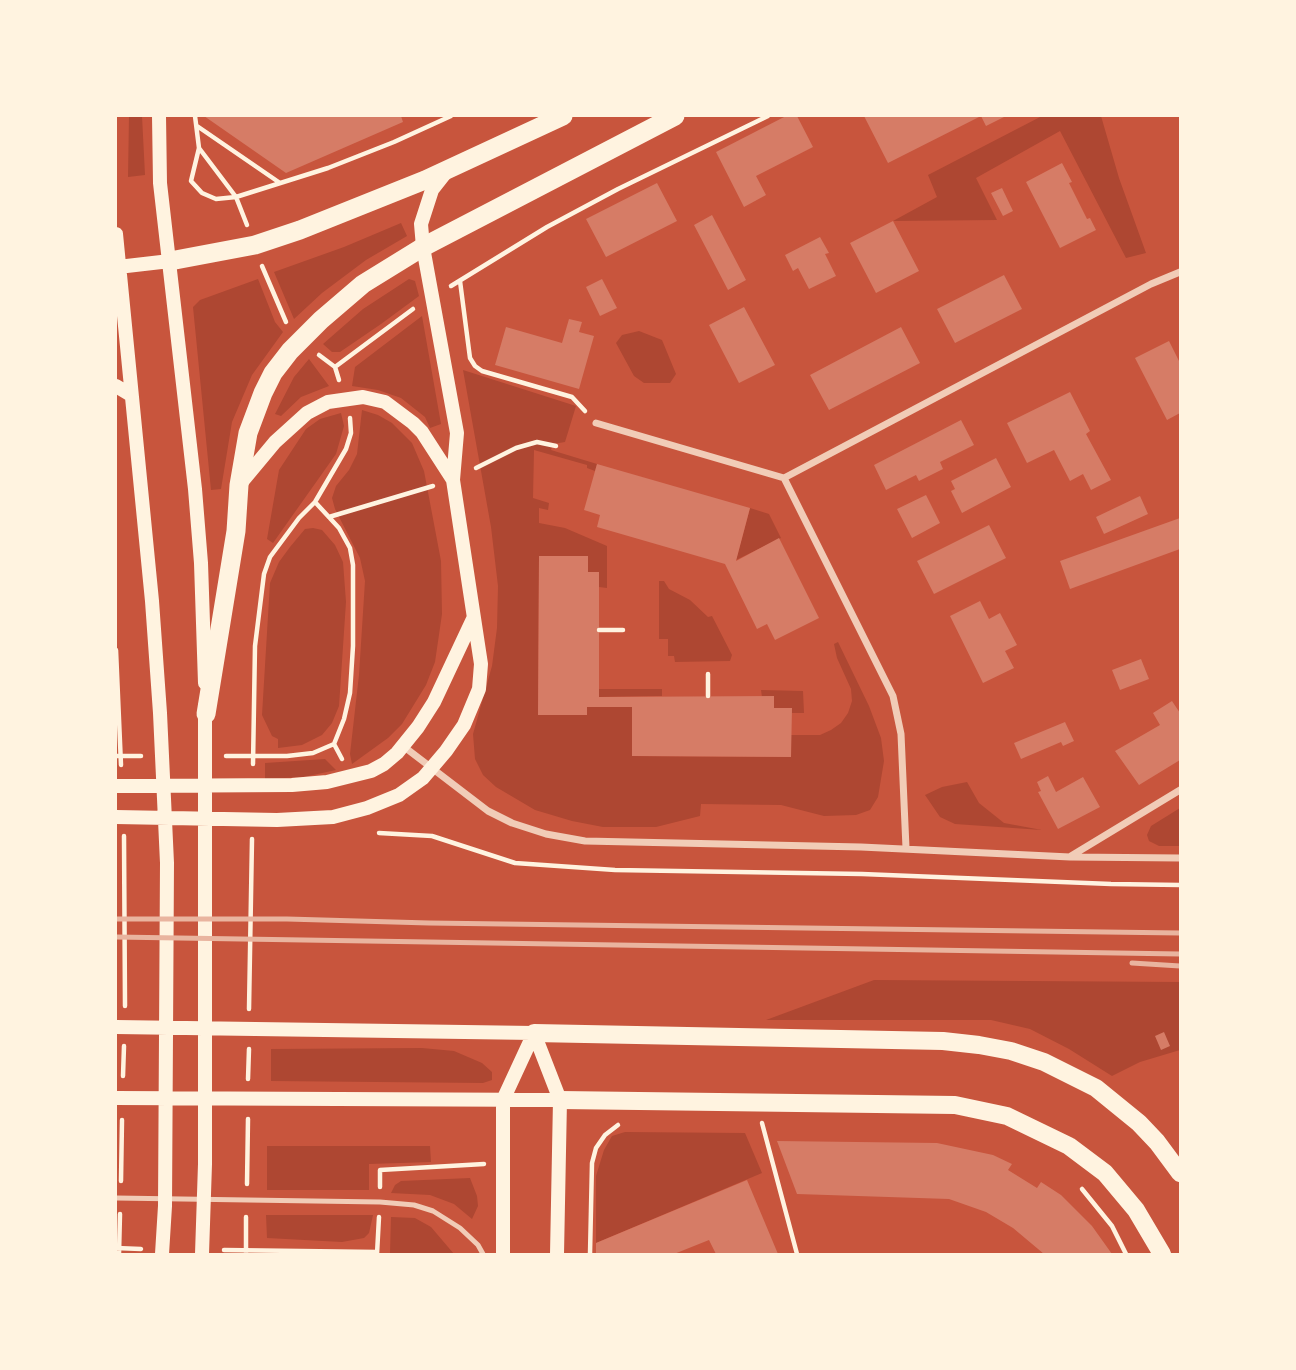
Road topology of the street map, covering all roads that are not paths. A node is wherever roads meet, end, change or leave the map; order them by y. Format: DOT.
graph roads {
  1 [pos="159,116"];
  2 [pos="563,116"];
  3 [pos="675,116"];
  4 [pos="451,167"];
  5 [pos="116,234"];
  6 [pos="423,247"];
  7 [pos="170,261"];
  8 [pos="117,267"];
  9 [pos="1181,272"];
  10 [pos="116,386"];
  11 [pos="131,395"];
  12 [pos="596,424"];
  13 [pos="784,478"];
  14 [pos="453,480"];
  15 [pos="239,485"];
  16 [pos="474,619"];
  17 [pos="206,714"];
  18 [pos="403,746"];
  19 [pos="432,769"];
  20 [pos="116,786"];
  21 [pos="1181,790"];
  22 [pos="116,817"];
  23 [pos="906,848"];
  24 [pos="1070,856"];
  25 [pos="1181,858"];
  26 [pos="120,1022"];
  27 [pos="534,1033"];
  28 [pos="503,1100"];
  29 [pos="560,1100"];
  30 [pos="119,1104"];
  31 [pos="1181,1173"];
  32 [pos="118,1200"];
  33 [pos="207,1252"];
  34 [pos="162,1255"];
  35 [pos="483,1255"];
  36 [pos="503,1255"];
  37 [pos="557,1255"];
  38 [pos="1162,1255"];
  1 -- 7 [label="main road"];
  2 -- 4 [label="highway"];
  3 -- 6 [label="highway"];
  4 -- 6 [label="main road"];
  4 -- 7 [label="highway"];
  5 -- 8 [label="main road"];
  6 -- 14 [label="main road"];
  6 -- 15 [label="highway"];
  7 -- 8 [label="main road"];
  7 -- 17 [label="main road"];
  8 -- 11 [label="main road"];
  9 -- 13 [label="street"];
  10 -- 11 [label="main road"];
  11 -- 34 [label="main road"];
  12 -- 13 [label="street"];
  13 -- 23 [label="street"];
  14 -- 15 [label="main road"];
  14 -- 16 [label="main road"];
  15 -- 17 [label="highway"];
  16 -- 18 [label="main road"];
  16 -- 19 [label="main road"];
  17 -- 33 [label="main road"];
  18 -- 19 [label="street"];
  18 -- 20 [label="main road"];
  19 -- 22 [label="main road"];
  19 -- 23 [label="street"];
  21 -- 24 [label="street"];
  23 -- 24 [label="street"];
  24 -- 25 [label="street"];
  26 -- 27 [label="main road"];
  27 -- 28 [label="main road"];
  27 -- 29 [label="main road"];
  27 -- 31 [label="main road"];
  28 -- 29 [label="main road"];
  28 -- 30 [label="main road"];
  28 -- 36 [label="main road"];
  29 -- 37 [label="main road"];
  29 -- 38 [label="main road"];
  32 -- 35 [label="lane"];
}
